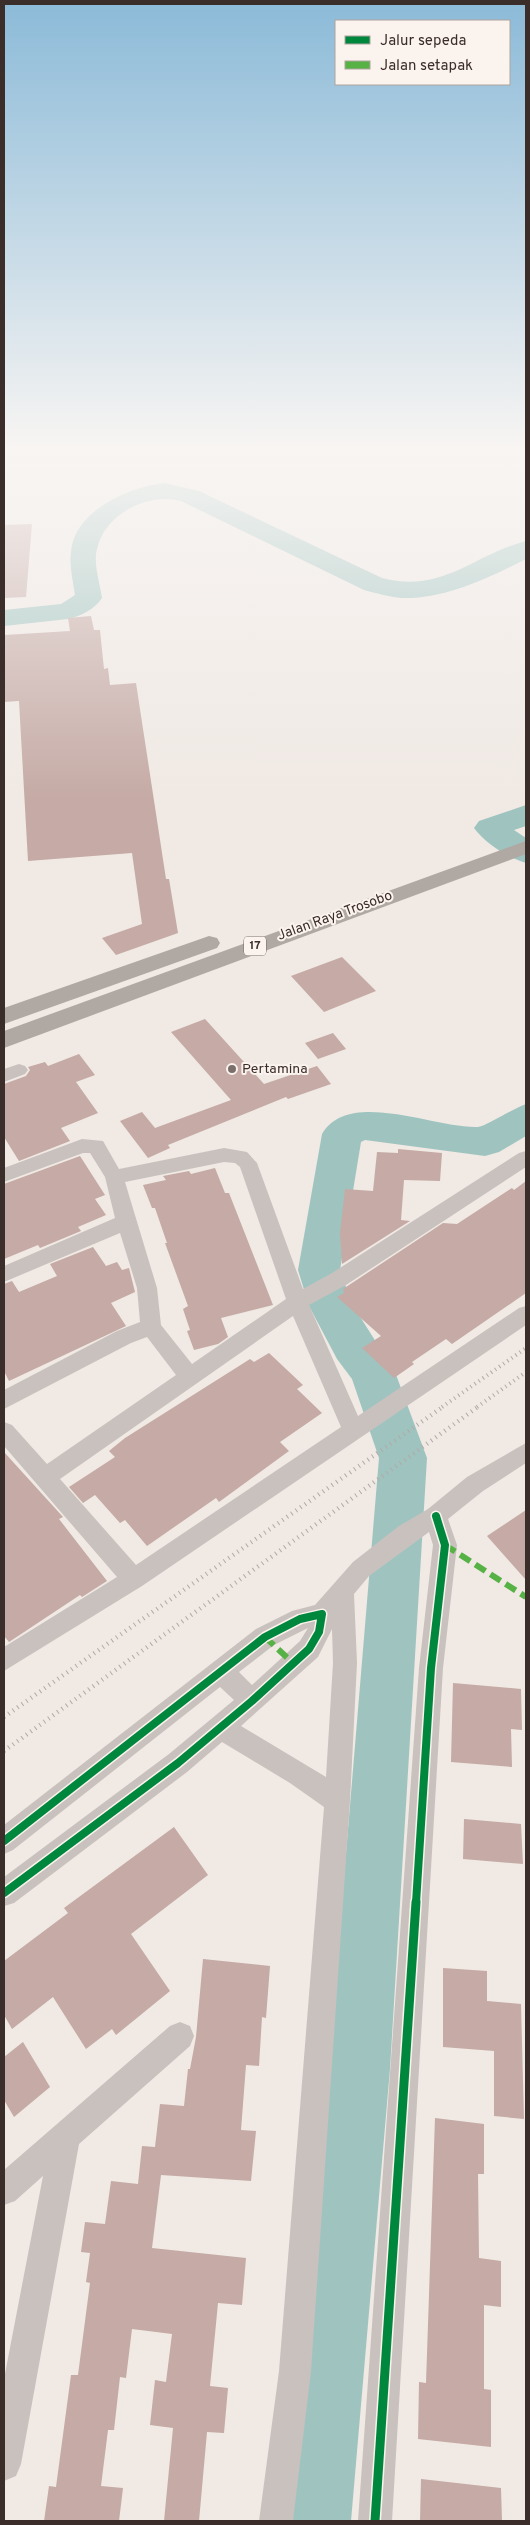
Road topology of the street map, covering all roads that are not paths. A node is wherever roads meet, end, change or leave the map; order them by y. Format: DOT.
graph roads {
  1 [pos="512,841"];
  2 [pos="4,1016"];
  3 [pos="4,1040"];
  4 [pos="526,1158"];
  5 [pos="4,1175"];
  6 [pos="114,1177"];
  7 [pos="126,1222"];
  8 [pos="4,1274"];
  9 [pos="297,1302"];
  10 [pos="526,1314"];
  11 [pos="151,1327"];
  12 [pos="189,1376"];
  13 [pos="4,1400"];
  14 [pos="353,1430"];
  15 [pos="4,1431"];
  16 [pos="526,1452"];
  17 [pos="44,1478"];
  18 [pos="436,1516"];
  19 [pos="134,1579"];
  20 [pos="342,1590"];
  21 [pos="322,1614"];
  22 [pos="4,1660"];
  23 [pos="221,1672"];
  24 [pos="252,1701"];
  25 [pos="221,1728"];
  26 [pos="337,1801"];
  27 [pos="4,1842"];
  28 [pos="4,1893"];
  29 [pos="180,2036"];
  30 [pos="65,2138"];
  31 [pos="4,2190"];
  32 [pos="4,2464"];
  33 [pos="276,2521"];
  34 [pos="375,2521"];
  1 -- 2 [label="highway, Jalan Raya Trosobo / 17"];
  1 -- 3 [label="highway, Jalan Raya Trosobo / 17"];
  4 -- 9 [label="street"];
  5 -- 6 [label="street"];
  6 -- 7 [label="street"];
  6 -- 9 [label="street"];
  7 -- 8 [label="street"];
  7 -- 11 [label="street"];
  9 -- 12 [label="street"];
  9 -- 14 [label="street"];
  10 -- 14 [label="street"];
  11 -- 12 [label="street"];
  11 -- 13 [label="street"];
  12 -- 17 [label="street"];
  14 -- 19 [label="street"];
  15 -- 17 [label="street"];
  16 -- 18 [label="street"];
  17 -- 19 [label="street"];
  18 -- 20 [label="street"];
  18 -- 34 [label="street"];
  19 -- 22 [label="street"];
  20 -- 21 [label="street"];
  20 -- 26 [label="street"];
  21 -- 23 [label="street"];
  21 -- 24 [label="street"];
  23 -- 24 [label="street"];
  23 -- 27 [label="street"];
  24 -- 25 [label="street"];
  25 -- 26 [label="street"];
  25 -- 28 [label="street"];
  26 -- 33 [label="street"];
  29 -- 30 [label="street"];
  30 -- 31 [label="street"];
  30 -- 32 [label="street"];
}
